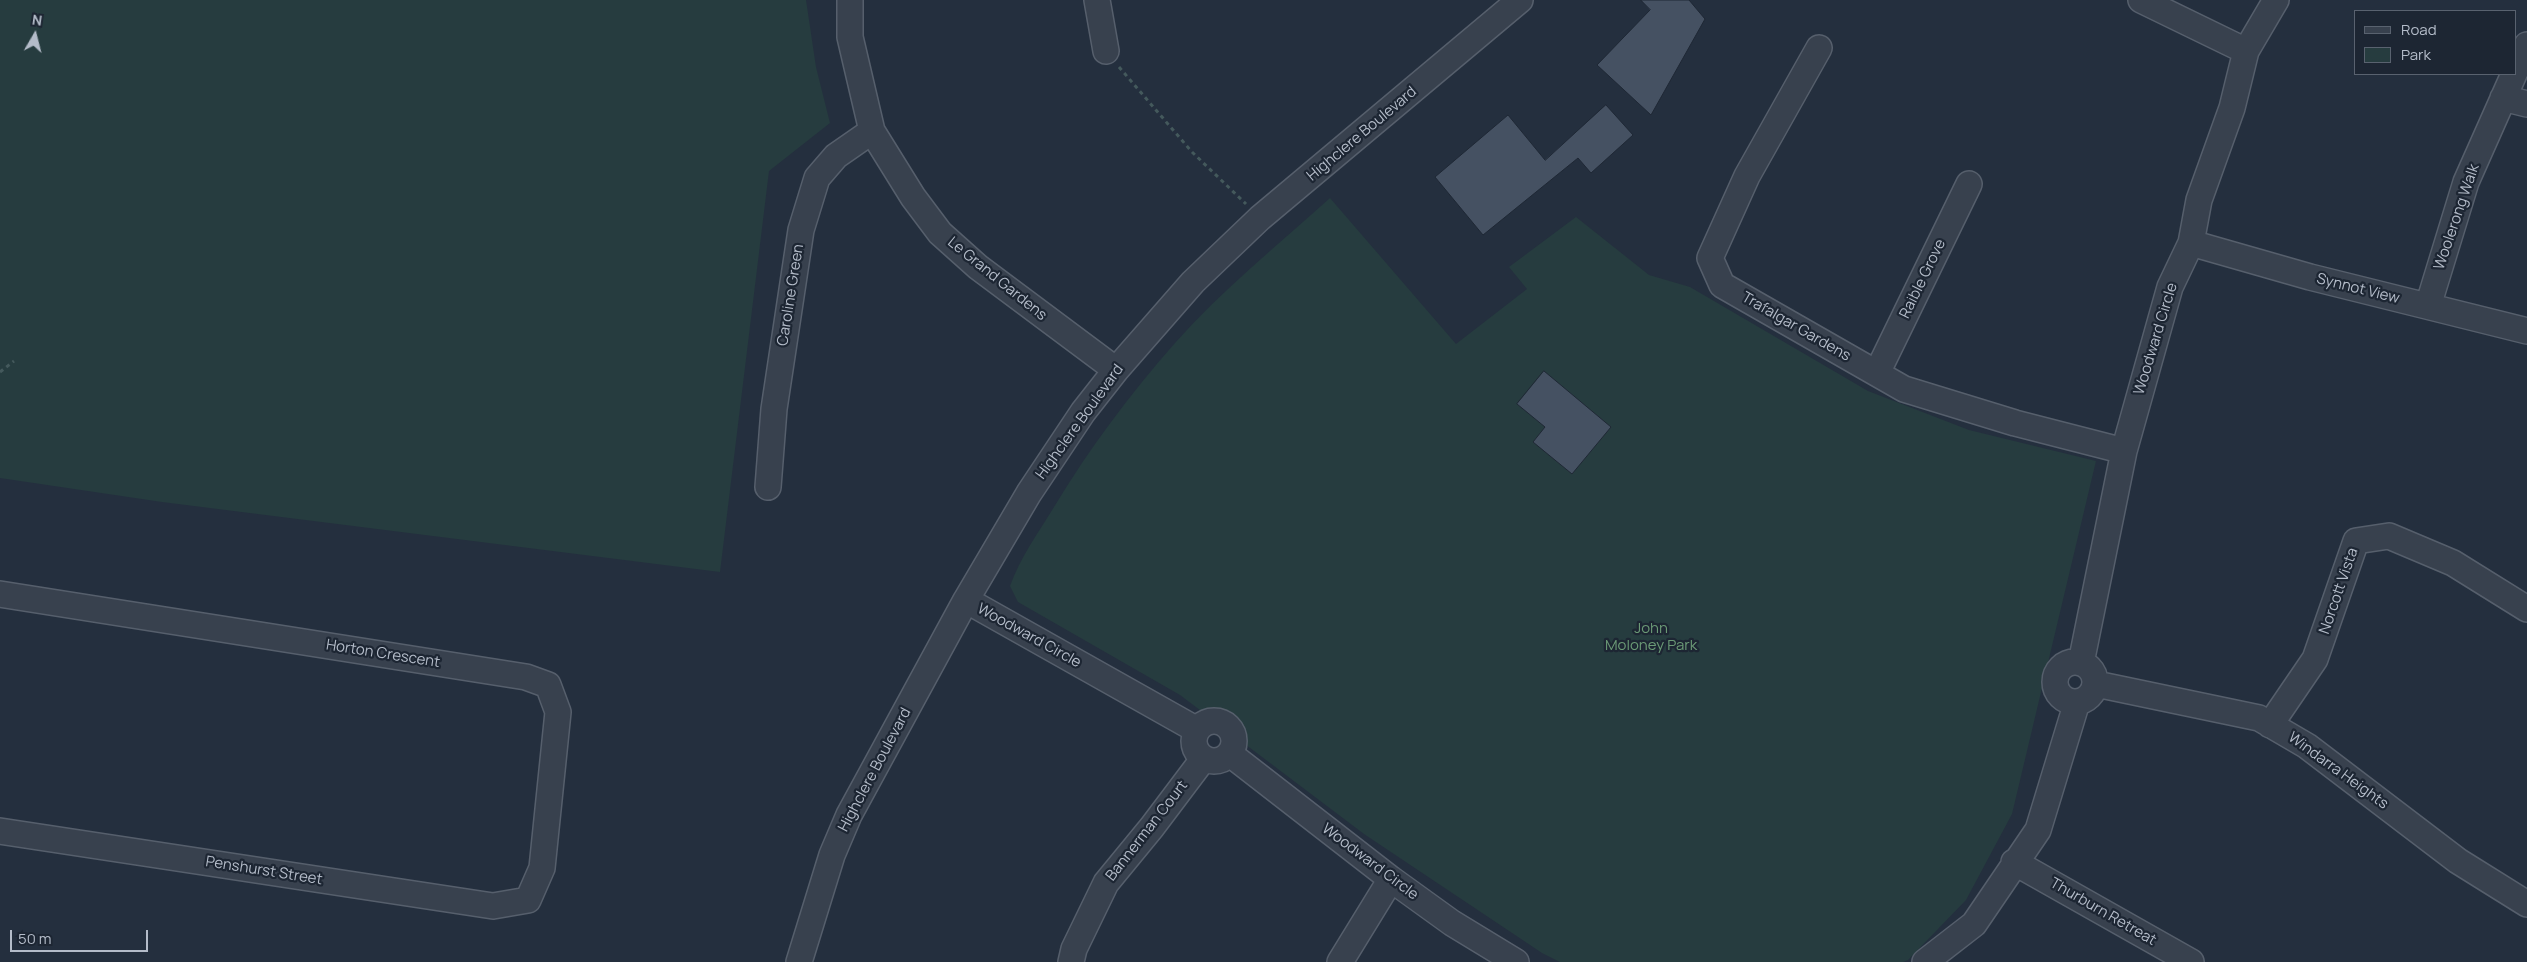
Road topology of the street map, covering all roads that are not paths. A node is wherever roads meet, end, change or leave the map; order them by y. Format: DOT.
graph roads {
  1 [pos="850,0"];
  2 [pos="1096,0"];
  3 [pos="1520,0"];
  4 [pos="2141,0"];
  5 [pos="2276,0"];
  6 [pos="2527,45"];
  7 [pos="1819,48"];
  8 [pos="2246,51"];
  9 [pos="1106,52"];
  10 [pos="2517,68"];
  11 [pos="2514,75"];
  12 [pos="2503,98"];
  13 [pos="2527,104"];
  14 [pos="872,131"];
  15 [pos="1969,184"];
  16 [pos="2191,243"];
  17 [pos="2428,306"];
  18 [pos="2527,331"];
  19 [pos="1116,370"];
  20 [pos="1877,373"];
  21 [pos="2124,451"];
  22 [pos="768,488"];
  23 [pos="0,594"];
  24 [pos="966,600"];
  25 [pos="2527,609"];
  26 [pos="2081,662"];
  27 [pos="2096,684"];
  28 [pos="2077,702"];
  29 [pos="2270,724"];
  30 [pos="1197,730"];
  31 [pos="1230,754"];
  32 [pos="1204,758"];
  33 [pos="0,831"];
  34 [pos="2014,862"];
  35 [pos="1391,880"];
  36 [pos="528,900"];
  37 [pos="2527,904"];
  38 [pos="800,962"];
  39 [pos="1071,962"];
  40 [pos="1340,962"];
  41 [pos="1516,962"];
  42 [pos="1924,962"];
  43 [pos="2191,962"];
  1 -- 14 [label="street, Le Grand Gardens"];
  2 -- 9 [label="street"];
  3 -- 19 [label="street, Highclere Boulevard"];
  4 -- 8 [label="street"];
  5 -- 8 [label="street, Woodward Circle"];
  6 -- 10 [label="street"];
  7 -- 20 [label="street, Trafalgar Gardens"];
  8 -- 16 [label="street, Woodward Circle"];
  11 -- 12 [label="street, Woolerong Walk"];
  12 -- 13 [label="street"];
  12 -- 17 [label="street, Woolerong Walk"];
  14 -- 19 [label="street, Le Grand Gardens"];
  14 -- 22 [label="street, Caroline Green"];
  15 -- 20 [label="street, Raible Grove"];
  16 -- 17 [label="street, Synnot View"];
  16 -- 21 [label="street, Woodward Circle"];
  17 -- 18 [label="street, Synnot View"];
  19 -- 24 [label="street, Highclere Boulevard"];
  20 -- 21 [label="street, Trafalgar Gardens"];
  21 -- 26 [label="street, Woodward Circle"];
  23 -- 36 [label="street, Horton Crescent"];
  24 -- 30 [label="street, Woodward Circle"];
  24 -- 38 [label="street, Highclere Boulevard"];
  25 -- 29 [label="street, Norcott Vista"];
  26 -- 27 [label="street"];
  26 -- 28 [label="street"];
  27 -- 28 [label="street"];
  27 -- 29 [label="street, Windarra Heights"];
  28 -- 34 [label="street"];
  29 -- 37 [label="street, Windarra Heights"];
  30 -- 31 [label="street"];
  30 -- 32 [label="street"];
  31 -- 32 [label="street"];
  31 -- 35 [label="street, Woodward Circle"];
  32 -- 39 [label="street, Bannerman Court"];
  33 -- 36 [label="street, Penshurst Street"];
  34 -- 42 [label="street"];
  34 -- 43 [label="street, Thurburn Retreat"];
  35 -- 40 [label="street"];
  35 -- 41 [label="street, Woodward Circle"];
}
